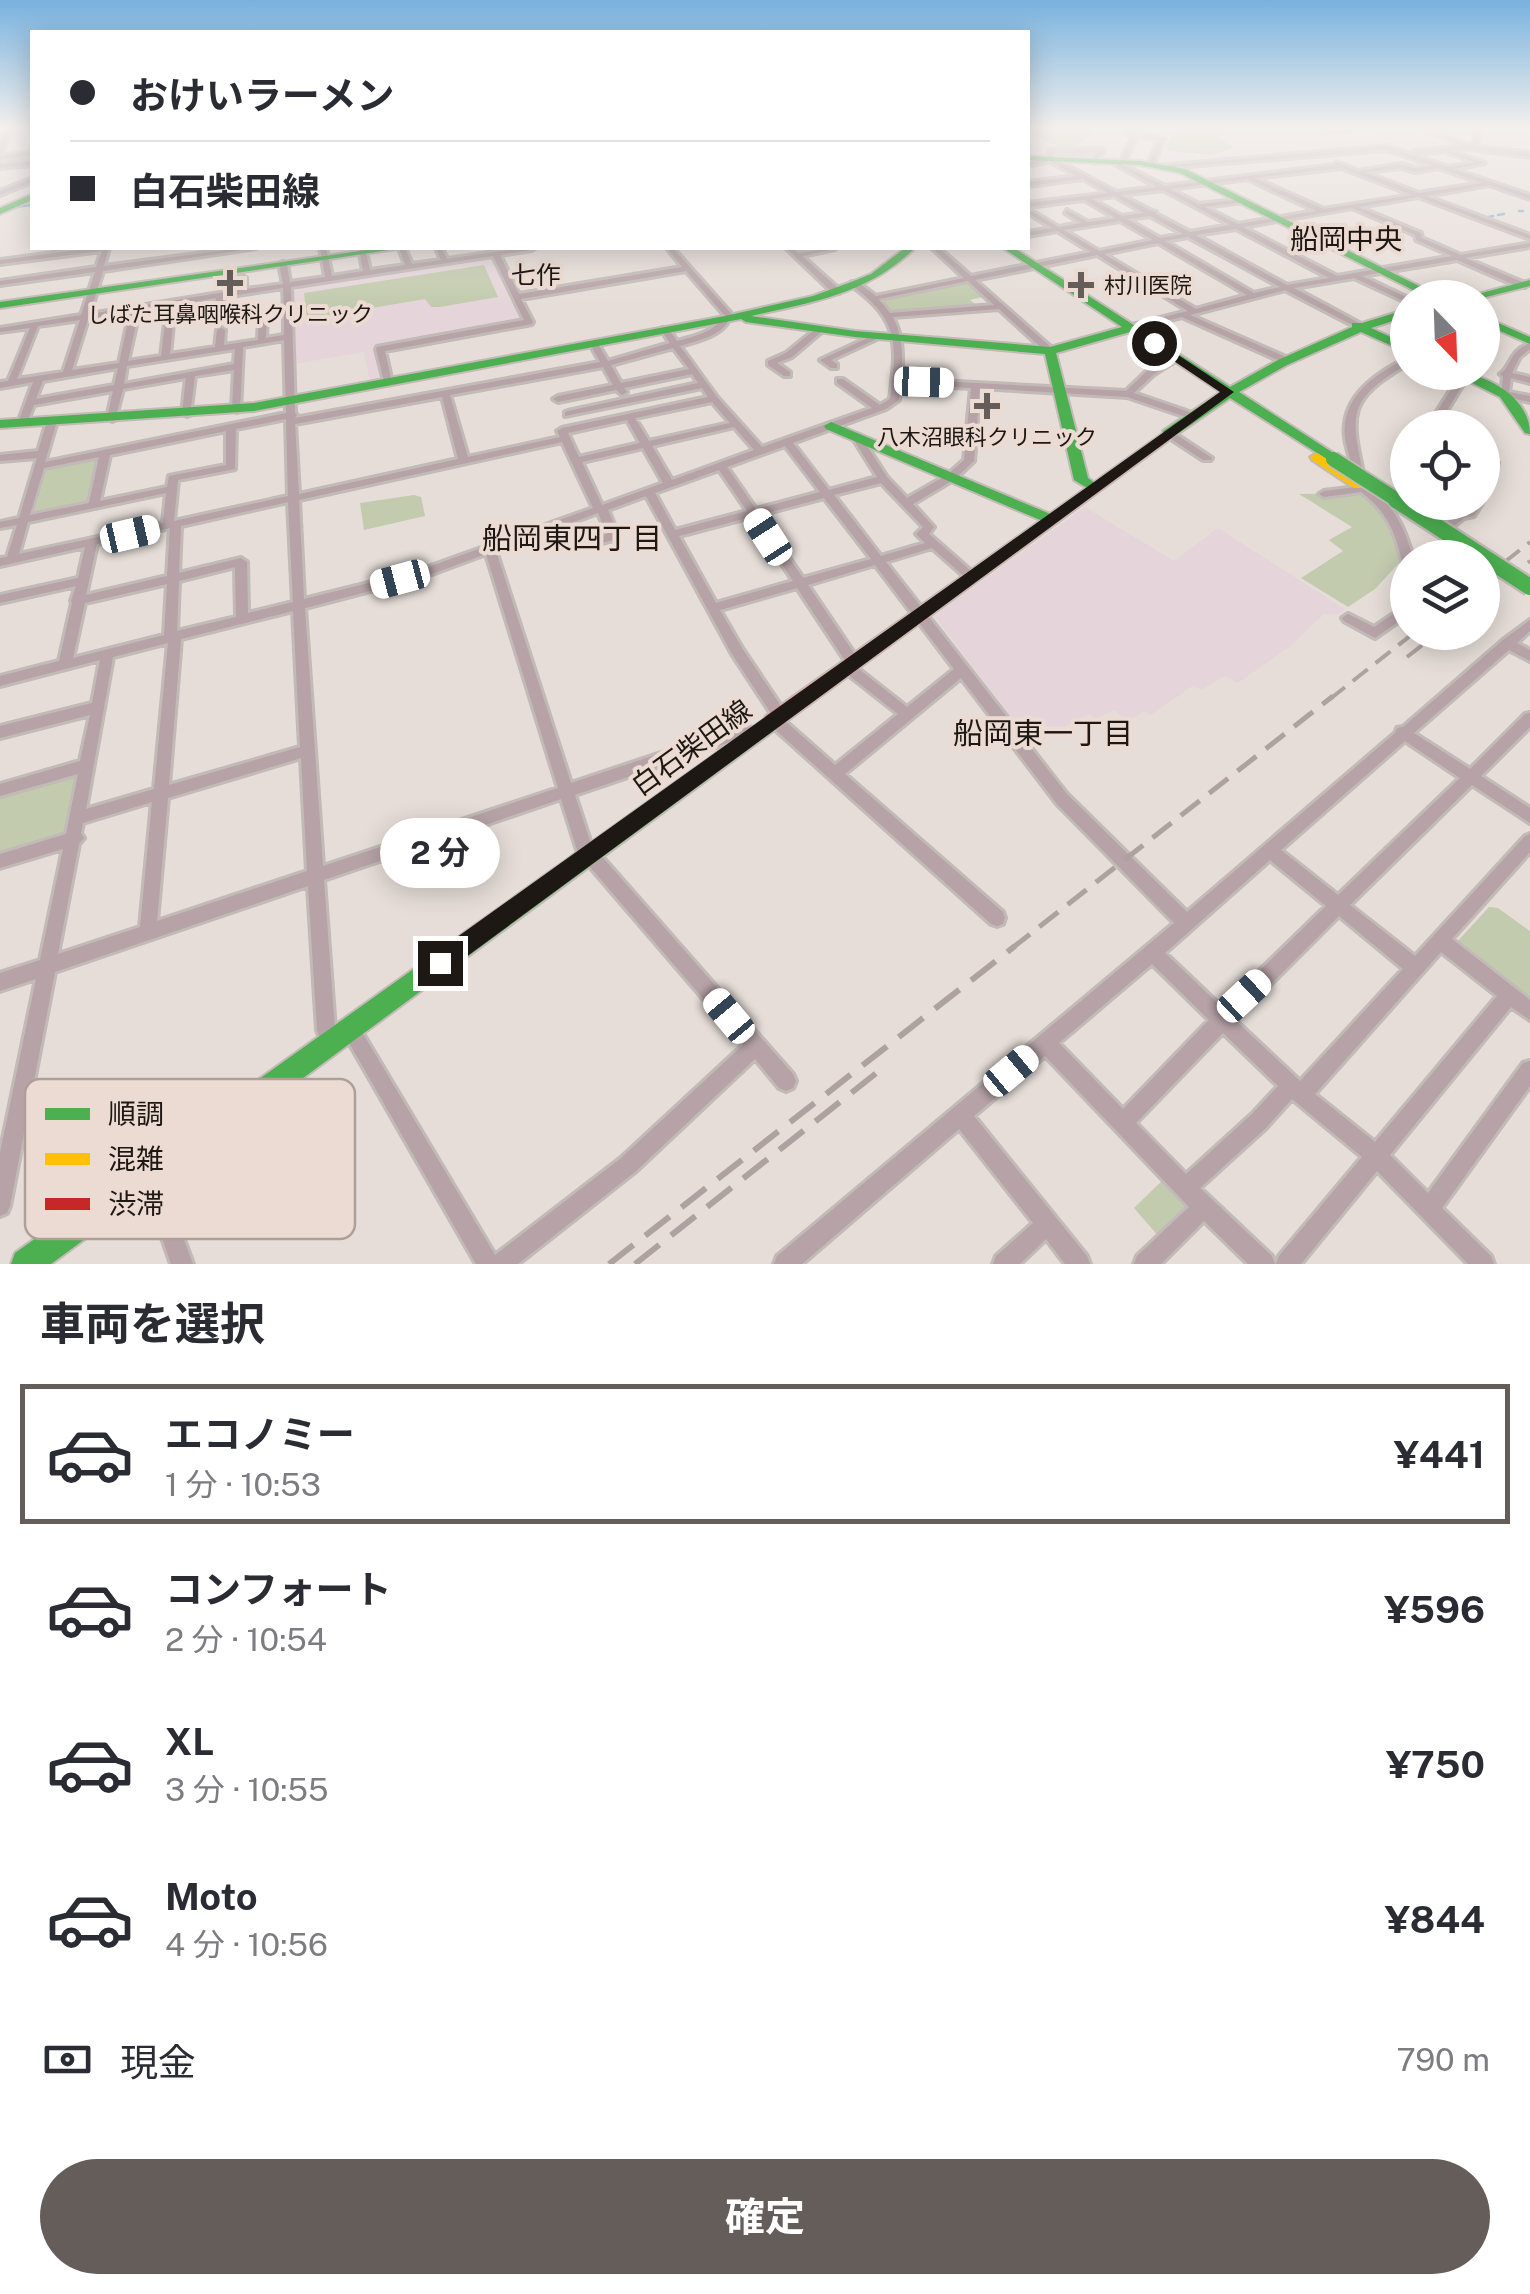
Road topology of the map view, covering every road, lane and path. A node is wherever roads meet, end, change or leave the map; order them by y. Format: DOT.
graph roads {
  1 [pos="23,187"];
  2 [pos="1115,187"];
  3 [pos="1169,187"];
  4 [pos="1216,187"];
  5 [pos="1269,187"];
  6 [pos="1397,187"];
  7 [pos="1466,187"];
  8 [pos="1501,187"];
  9 [pos="1162,188"];
  10 [pos="1530,188"];
  11 [pos="1512,191"];
  12 [pos="1117,192"];
  13 [pos="1418,195"];
  14 [pos="1530,197"];
  15 [pos="30,198"];
  16 [pos="1084,198"];
  17 [pos="1242,200"];
  18 [pos="3,203"];
  19 [pos="1197,206"];
  20 [pos="1353,206"];
  21 [pos="1030,208"];
  22 [pos="1030,210"];
  23 [pos="1068,212"];
  24 [pos="1323,212"];
  25 [pos="1154,213"];
  26 [pos="1120,218"];
  27 [pos="1279,220"];
  28 [pos="1087,224"];
  29 [pos="1237,226"];
  30 [pos="1056,229"];
  31 [pos="1030,234"];
  32 [pos="1192,234"];
  33 [pos="1530,238"];
  34 [pos="1156,242"];
  35 [pos="1530,245"];
  36 [pos="90,250"];
  37 [pos="105,250"];
  38 [pos="170,250"];
  39 [pos="222,250"];
  40 [pos="362,250"];
  41 [pos="401,250"];
  42 [pos="441,250"];
  43 [pos="512,250"];
  44 [pos="672,250"];
  45 [pos="792,250"];
  46 [pos="824,250"];
  47 [pos="908,250"];
  48 [pos="937,250"];
  49 [pos="1011,250"];
  50 [pos="480,252"];
  51 [pos="323,253"];
  52 [pos="495,253"];
  53 [pos="1097,254"];
  54 [pos="798,255"];
  55 [pos="282,256"];
  56 [pos="183,257"];
  57 [pos="1459,258"];
  58 [pos="168,260"];
  59 [pos="0,262"];
  60 [pos="445,262"];
  61 [pos="1036,266"];
  62 [pos="409,267"];
  63 [pos="688,268"];
  64 [pos="100,269"];
  65 [pos="1383,271"];
  66 [pos="367,274"];
  67 [pos="1354,276"];
  68 [pos="242,278"];
  69 [pos="970,278"];
  70 [pos="179,279"];
  71 [pos="1336,279"];
  72 [pos="328,280"];
  73 [pos="1401,280"];
  74 [pos="0,284"];
  75 [pos="855,284"];
  76 [pos="287,286"];
  77 [pos="1524,287"];
  78 [pos="1287,288"];
  79 [pos="836,291"];
  80 [pos="93,292"];
  81 [pos="242,292"];
  82 [pos="1390,293"];
  83 [pos="1252,295"];
  84 [pos="220,296"];
  85 [pos="517,298"];
  86 [pos="875,298"];
  87 [pos="172,304"];
  88 [pos="0,306"];
  89 [pos="1001,307"];
  90 [pos="135,310"];
  91 [pos="287,310"];
  92 [pos="1194,311"];
  93 [pos="218,313"];
  94 [pos="1182,314"];
  95 [pos="889,315"];
  96 [pos="1390,316"];
  97 [pos="85,317"];
  98 [pos="728,318"];
  99 [pos="35,325"];
  100 [pos="1356,325"];
  101 [pos="1131,328"];
  102 [pos="1500,328"];
  103 [pos="821,329"];
  104 [pos="0,330"];
  105 [pos="221,330"];
  106 [pos="289,336"];
  107 [pos="879,336"];
  108 [pos="669,338"];
  109 [pos="899,338"];
  110 [pos="262,341"];
  111 [pos="1390,341"];
  112 [pos="594,344"];
  113 [pos="1530,344"];
  114 [pos="238,345"];
  115 [pos="219,348"];
  116 [pos="1050,351"];
  117 [pos="165,358"];
  118 [pos="1176,358"];
  119 [pos="1285,360"];
  120 [pos="124,364"];
  121 [pos="606,364"];
  122 [pos="239,366"];
  123 [pos="834,366"];
  124 [pos="693,371"];
  125 [pos="1390,371"];
  126 [pos="67,374"];
  127 [pos="190,374"];
  128 [pos="787,374"];
  129 [pos="1504,374"];
  130 [pos="38,379"];
  131 [pos="1530,380"];
  132 [pos="840,382"];
  133 [pos="896,382"];
  134 [pos="388,383"];
  135 [pos="5,384"];
  136 [pos="976,384"];
  137 [pos="703,385"];
  138 [pos="619,386"];
  139 [pos="120,387"];
  140 [pos="1059,389"];
  141 [pos="1495,390"];
  142 [pos="444,392"];
  143 [pos="1228,392"];
  144 [pos="1128,394"];
  145 [pos="1504,394"];
  146 [pos="558,399"];
  147 [pos="714,399"];
  148 [pos="627,400"];
  149 [pos="1530,400"];
  150 [pos="30,403"];
  151 [pos="879,408"];
  152 [pos="237,409"];
  153 [pos="186,413"];
  154 [pos="291,413"];
  155 [pos="568,414"];
  156 [pos="633,416"];
  157 [pos="1192,416"];
  158 [pos="112,418"];
  159 [pos="52,421"];
  160 [pos="23,422"];
  161 [pos="0,424"];
  162 [pos="736,424"];
  163 [pos="1277,424"];
  164 [pos="831,426"];
  165 [pos="231,428"];
  166 [pos="1530,430"];
  167 [pos="1168,433"];
  168 [pos="857,437"];
  169 [pos="564,438"];
  170 [pos="787,442"];
  171 [pos="646,444"];
  172 [pos="761,452"];
  173 [pos="106,453"];
  174 [pos="0,458"];
  175 [pos="1207,458"];
  176 [pos="40,460"];
  177 [pos="464,461"];
  178 [pos="576,461"];
  179 [pos="722,466"];
  180 [pos="951,477"];
  181 [pos="883,479"];
  182 [pos="1359,480"];
  183 [pos="670,484"];
  184 [pos="1094,488"];
  185 [pos="172,489"];
  186 [pos="649,492"];
  187 [pos="828,493"];
  188 [pos="1324,494"];
  189 [pos="1390,494"];
  190 [pos="294,498"];
  191 [pos="906,503"];
  192 [pos="94,505"];
  193 [pos="600,510"];
  194 [pos="752,513"];
  195 [pos="1050,519"];
  196 [pos="22,520"];
  197 [pos="1438,520"];
  198 [pos="1452,520"];
  199 [pos="172,524"];
  200 [pos="0,525"];
  201 [pos="1448,526"];
  202 [pos="673,534"];
  203 [pos="594,540"];
  204 [pos="1401,540"];
  205 [pos="1469,540"];
  206 [pos="92,542"];
  207 [pos="931,545"];
  208 [pos="490,549"];
  209 [pos="880,559"];
  210 [pos="6,561"];
  211 [pos="970,576"];
  212 [pos="176,579"];
  213 [pos="82,581"];
  214 [pos="798,584"];
  215 [pos="1530,586"];
  216 [pos="0,599"];
  217 [pos="77,601"];
  218 [pos="299,605"];
  219 [pos="714,608"];
  220 [pos="922,613"];
  221 [pos="1348,618"];
  222 [pos="242,620"];
  223 [pos="1390,622"];
  224 [pos="1530,624"];
  225 [pos="172,638"];
  226 [pos="1507,643"];
  227 [pos="108,655"];
  228 [pos="1530,656"];
  229 [pos="850,664"];
  230 [pos="65,665"];
  231 [pos="963,669"];
  232 [pos="0,681"];
  233 [pos="98,707"];
  234 [pos="906,712"];
  235 [pos="777,718"];
  236 [pos="1530,718"];
  237 [pos="0,732"];
  238 [pos="1402,732"];
  239 [pos="756,734"];
  240 [pos="309,750"];
  241 [pos="88,765"];
  242 [pos="834,774"];
  243 [pos="1472,777"];
  244 [pos="0,790"];
  245 [pos="162,793"];
  246 [pos="566,793"];
  247 [pos="1530,816"];
  248 [pos="80,817"];
  249 [pos="76,838"];
  250 [pos="1530,841"];
  251 [pos="1269,850"];
  252 [pos="588,854"];
  253 [pos="0,861"];
  254 [pos="315,876"];
  255 [pos="1340,908"];
  256 [pos="997,918"];
  257 [pos="1186,923"];
  258 [pos="148,932"];
  259 [pos="1440,940"];
  260 [pos="1152,953"];
  261 [pos="48,966"];
  262 [pos="1415,967"];
  263 [pos="0,982"];
  264 [pos="1509,995"];
  265 [pos="1530,1011"];
  266 [pos="1220,1018"];
  267 [pos="350,1028"];
  268 [pos="332,1042"];
  269 [pos="1046,1043"];
  270 [pos="754,1047"];
  271 [pos="1530,1070"];
  272 [pos="25,1079"];
  273 [pos="281,1079"];
  274 [pos="786,1080"];
  275 [pos="25,1081"];
  276 [pos="1296,1090"];
  277 [pos="960,1114"];
  278 [pos="1123,1123"];
  279 [pos="1376,1156"];
  280 [pos="1184,1188"];
  281 [pos="0,1206"];
  282 [pos="1204,1206"];
  283 [pos="1428,1209"];
  284 [pos="1048,1223"];
  285 [pos="62,1239"];
  286 [pos="173,1239"];
  287 [pos="31,1262"];
  288 [pos="182,1264"];
  289 [pos="488,1264"];
  290 [pos="501,1264"];
  291 [pos="785,1264"];
  292 [pos="1004,1264"];
  293 [pos="1079,1264"];
  294 [pos="1145,1264"];
  295 [pos="1264,1264"];
  296 [pos="1287,1264"];
  297 [pos="1483,1264"];
  1 -- 18 [label="street"];
  2 -- 12 [label="street"];
  3 -- 9 [label="street"];
  4 -- 17 [label="street"];
  5 -- 24 [label="street"];
  6 -- 13 [label="street"];
  7 -- 13 [label="street"];
  8 -- 11 [label="street"];
  9 -- 12 [label="street"];
  9 -- 19 [label="street"];
  10 -- 11 [label="street"];
  11 -- 14 [label="street"];
  12 -- 16 [label="street"];
  12 -- 25 [label="street"];
  13 -- 20 [label="street"];
  13 -- 33 [label="street"];
  15 -- 18 [label="street"];
  16 -- 21 [label="street"];
  16 -- 26 [label="street"];
  17 -- 19 [label="street"];
  17 -- 27 [label="street"];
  19 -- 29 [label="street"];
  20 -- 24 [label="street"];
  20 -- 57 [label="street"];
  22 -- 30 [label="street"];
  23 -- 28 [label="street"];
  24 -- 27 [label="street"];
  25 -- 26 [label="street"];
  25 -- 32 [label="street"];
  26 -- 28 [label="street"];
  26 -- 34 [label="street"];
  27 -- 29 [label="street"];
  27 -- 65 [label="street"];
  28 -- 30 [label="street"];
  29 -- 32 [label="street"];
  29 -- 71 [label="street"];
  30 -- 31 [label="street"];
  30 -- 53 [label="street"];
  32 -- 34 [label="street"];
  32 -- 78 [label="street"];
  34 -- 53 [label="street"];
  34 -- 83 [label="street"];
  35 -- 57 [label="street"];
  36 -- 59 [label="street"];
  37 -- 64 [label="street"];
  38 -- 58 [label="street"];
  39 -- 56 [label="street"];
  40 -- 51 [label="street"];
  40 -- 66 [label="street"];
  41 -- 62 [label="street"];
  42 -- 60 [label="street"];
  43 -- 52 [label="street"];
  44 -- 63 [label="street"];
  45 -- 54 [label="street"];
  46 -- 54 [label="street"];
  47 -- 75 [label="street"];
  48 -- 69 [label="street"];
  49 -- 61 [label="street"];
  50 -- 52 [label="street"];
  50 -- 60 [label="street"];
  51 -- 55 [label="street"];
  51 -- 72 [label="street"];
  52 -- 85 [label="street"];
  53 -- 61 [label="street"];
  53 -- 92 [label="street"];
  54 -- 79 [label="street"];
  55 -- 70 [label="street"];
  55 -- 76 [label="street"];
  56 -- 58 [label="street"];
  56 -- 70 [label="street"];
  57 -- 65 [label="street"];
  57 -- 77 [label="street"];
  58 -- 64 [label="street"];
  60 -- 62 [label="street"];
  61 -- 69 [label="street"];
  61 -- 101 [label="street"];
  62 -- 66 [label="street"];
  63 -- 85 [label="street"];
  63 -- 98 [label="street"];
  64 -- 74 [label="street"];
  64 -- 80 [label="street"];
  65 -- 67 [label="street"];
  65 -- 73 [label="street"];
  66 -- 72 [label="street"];
  67 -- 71 [label="street"];
  67 -- 82 [label="street"];
  68 -- 81 [label="street"];
  69 -- 86 [label="street"];
  69 -- 89 [label="street"];
  70 -- 80 [label="street"];
  71 -- 78 [label="street"];
  72 -- 76 [label="street"];
  75 -- 79 [label="street"];
  75 -- 86 [label="street"];
  76 -- 81 [label="street"];
  76 -- 91 [label="street"];
  78 -- 83 [label="street"];
  78 -- 100 [label="street"];
  79 -- 98 [label="street"];
  80 -- 88 [label="street"];
  80 -- 97 [label="street"];
  81 -- 84 [label="street"];
  83 -- 92 [label="street"];
  84 -- 87 [label="street"];
  84 -- 93 [label="street"];
  85 -- 134 [label="street"];
  86 -- 95 [label="street"];
  87 -- 90 [label="street"];
  87 -- 117 [label="street"];
  89 -- 95 [label="street"];
  89 -- 116 [label="street"];
  90 -- 97 [label="street"];
  90 -- 120 [label="street"];
  91 -- 106 [label="street"];
  91 -- 110 [label="street"];
  92 -- 94 [label="street"];
  94 -- 101 [label="street"];
  94 -- 119 [label="street"];
  95 -- 109 [label="street"];
  96 -- 100 [label="street, 白石柴田線"];
  97 -- 99 [label="street"];
  97 -- 126 [label="street"];
  98 -- 103 [label="street"];
  98 -- 108 [label="street"];
  99 -- 104 [label="street"];
  99 -- 135 [label="street"];
  100 -- 111 [label="street"];
  100 -- 119 [label="street, 白石柴田線"];
  101 -- 116 [label="street"];
  101 -- 118 [label="street"];
  102 -- 113 [label="street"];
  103 -- 107 [label="street"];
  103 -- 128 [label="street"];
  105 -- 115 [label="street"];
  106 -- 110 [label="street"];
  106 -- 154 [label="street"];
  107 -- 109 [label="street"];
  107 -- 123 [label="street"];
  108 -- 112 [label="street"];
  108 -- 121 [label="street"];
  108 -- 124 [label="street"];
  109 -- 116 [label="street"];
  109 -- 133 [label="street"];
  110 -- 114 [label="street"];
  112 -- 121 [label="street"];
  112 -- 134 [label="street"];
  113 -- 129 [label="street"];
  114 -- 115 [label="street"];
  114 -- 122 [label="street"];
  115 -- 117 [label="street"];
  116 -- 140 [label="street"];
  117 -- 120 [label="street"];
  118 -- 143 [label="street"];
  118 -- 144 [label="street"];
  119 -- 143 [label="street, 白石柴田線"];
  120 -- 126 [label="street"];
  120 -- 139 [label="street"];
  121 -- 138 [label="street"];
  121 -- 142 [label="street"];
  122 -- 127 [label="street"];
  122 -- 152 [label="street"];
  124 -- 137 [label="street"];
  124 -- 138 [label="street"];
  125 -- 182 [label="street"];
  126 -- 130 [label="street"];
  127 -- 139 [label="street"];
  127 -- 153 [label="street"];
  129 -- 131 [label="street"];
  129 -- 145 [label="street"];
  130 -- 135 [label="street"];
  130 -- 150 [label="street"];
  132 -- 151 [label="street"];
  133 -- 136 [label="street"];
  133 -- 151 [label="street"];
  134 -- 154 [label="street"];
  136 -- 140 [label="street"];
  136 -- 180 [label="street"];
  137 -- 147 [label="street"];
  137 -- 148 [label="street"];
  138 -- 146 [label="street"];
  138 -- 148 [label="street"];
  139 -- 150 [label="street"];
  139 -- 158 [label="street"];
  140 -- 144 [label="street"];
  140 -- 184 [label="street"];
  141 -- 145 [label="street"];
  142 -- 154 [label="street"];
  142 -- 177 [label="street"];
  143 -- 157 [label="street, 白石柴田線"];
  143 -- 163 [label="street"];
  144 -- 157 [label="street"];
  145 -- 149 [label="street"];
  145 -- 166 [label="street"];
  147 -- 156 [label="street"];
  147 -- 162 [label="street"];
  148 -- 155 [label="street"];
  148 -- 156 [label="street"];
  150 -- 160 [label="street"];
  151 -- 164 [label="street"];
  152 -- 153 [label="street"];
  152 -- 154 [label="street"];
  153 -- 158 [label="street"];
  154 -- 165 [label="street"];
  154 -- 190 [label="street"];
  156 -- 169 [label="street"];
  156 -- 171 [label="street"];
  157 -- 167 [label="street, 白石柴田線"];
  158 -- 159 [label="street"];
  159 -- 160 [label="street"];
  159 -- 176 [label="street"];
  160 -- 161 [label="street"];
  162 -- 171 [label="street"];
  162 -- 172 [label="street"];
  163 -- 182 [label="street"];
  163 -- 215 [label="street, bridge"];
  164 -- 168 [label="street"];
  164 -- 170 [label="street"];
  165 -- 173 [label="street"];
  165 -- 185 [label="street"];
  167 -- 175 [label="street"];
  167 -- 184 [label="street, 白石柴田線"];
  168 -- 180 [label="street"];
  168 -- 181 [label="street"];
  169 -- 177 [label="street"];
  169 -- 178 [label="street"];
  170 -- 172 [label="street"];
  170 -- 187 [label="street"];
  171 -- 178 [label="street"];
  171 -- 183 [label="street"];
  172 -- 179 [label="street"];
  173 -- 176 [label="street"];
  173 -- 192 [label="street"];
  174 -- 176 [label="street"];
  176 -- 196 [label="street"];
  177 -- 190 [label="street"];
  178 -- 193 [label="street"];
  179 -- 183 [label="street"];
  179 -- 194 [label="street"];
  180 -- 191 [label="street"];
  180 -- 195 [label="street"];
  181 -- 187 [label="street"];
  181 -- 191 [label="street"];
  182 -- 188 [label="street"];
  182 -- 189 [label="street"];
  182 -- 204 [label="street"];
  183 -- 186 [label="street"];
  184 -- 195 [label="street, 白石柴田線"];
  185 -- 192 [label="street"];
  185 -- 199 [label="street"];
  186 -- 193 [label="street"];
  186 -- 202 [label="street"];
  187 -- 194 [label="street"];
  187 -- 209 [label="street"];
  190 -- 199 [label="street"];
  190 -- 218 [label="street"];
  191 -- 207 [label="street"];
  192 -- 196 [label="street"];
  193 -- 203 [label="street"];
  193 -- 208 [label="street"];
  194 -- 202 [label="street"];
  194 -- 214 [label="street"];
  195 -- 211 [label="street, 白石柴田線"];
  196 -- 200 [label="street"];
  196 -- 210 [label="street"];
  197 -- 201 [label="street"];
  198 -- 201 [label="street"];
  199 -- 206 [label="street"];
  199 -- 212 [label="street"];
  201 -- 205 [label="street"];
  202 -- 219 [label="street"];
  206 -- 210 [label="street"];
  206 -- 213 [label="street"];
  207 -- 209 [label="street"];
  207 -- 211 [label="street"];
  208 -- 218 [label="street"];
  208 -- 246 [label="street"];
  209 -- 214 [label="street"];
  209 -- 220 [label="street"];
  211 -- 220 [label="street, 白石柴田線"];
  212 -- 217 [label="street"];
  212 -- 222 [label="street"];
  212 -- 225 [label="street"];
  213 -- 216 [label="street"];
  213 -- 217 [label="street"];
  214 -- 219 [label="street"];
  214 -- 229 [label="street"];
  217 -- 230 [label="street"];
  218 -- 222 [label="street"];
  218 -- 240 [label="street"];
  219 -- 235 [label="street"];
  220 -- 229 [label="street, 白石柴田線"];
  220 -- 231 [label="street"];
  221 -- 223 [label="street"];
  222 -- 225 [label="street"];
  224 -- 226 [label="street"];
  225 -- 227 [label="street"];
  225 -- 245 [label="street"];
  226 -- 228 [label="street"];
  226 -- 238 [label="street"];
  227 -- 230 [label="street"];
  227 -- 233 [label="street"];
  229 -- 234 [label="street"];
  229 -- 235 [label="street, 白石柴田線"];
  230 -- 232 [label="street"];
  231 -- 234 [label="street"];
  231 -- 257 [label="street"];
  233 -- 237 [label="street"];
  233 -- 241 [label="street"];
  234 -- 242 [label="street"];
  235 -- 239 [label="street, 白石柴田線"];
  235 -- 242 [label="street"];
  236 -- 243 [label="street"];
  238 -- 243 [label="street"];
  238 -- 251 [label="street"];
  239 -- 246 [label="street"];
  239 -- 252 [label="street, 白石柴田線"];
  240 -- 245 [label="street"];
  240 -- 254 [label="street"];
  241 -- 244 [label="street"];
  241 -- 248 [label="street"];
  242 -- 256 [label="street"];
  243 -- 247 [label="street"];
  243 -- 255 [label="street"];
  245 -- 248 [label="street"];
  245 -- 258 [label="street"];
  246 -- 252 [label="street"];
  246 -- 254 [label="street"];
  248 -- 249 [label="street"];
  249 -- 253 [label="street"];
  249 -- 261 [label="street"];
  250 -- 259 [label="street"];
  251 -- 255 [label="street"];
  251 -- 257 [label="street"];
  252 -- 267 [label="street, 白石柴田線"];
  252 -- 270 [label="street"];
  254 -- 258 [label="street"];
  254 -- 268 [label="street"];
  255 -- 262 [label="street"];
  255 -- 266 [label="street"];
  257 -- 260 [label="street"];
  258 -- 261 [label="street"];
  259 -- 262 [label="street"];
  259 -- 264 [label="street"];
  260 -- 266 [label="street"];
  260 -- 269 [label="street"];
  261 -- 263 [label="street"];
  261 -- 272 [label="street"];
  262 -- 276 [label="street"];
  264 -- 265 [label="street"];
  264 -- 279 [label="street"];
  266 -- 276 [label="street"];
  266 -- 278 [label="street"];
  267 -- 268 [label="street, 白石柴田線"];
  267 -- 289 [label="street"];
  268 -- 273 [label="street, 白石柴田線"];
  269 -- 277 [label="street"];
  269 -- 278 [label="street"];
  270 -- 274 [label="street"];
  270 -- 290 [label="street"];
  271 -- 283 [label="street"];
  275 -- 281 [label="street"];
  276 -- 279 [label="street"];
  276 -- 280 [label="street"];
  277 -- 284 [label="street"];
  277 -- 291 [label="street"];
  278 -- 280 [label="street"];
  279 -- 283 [label="street"];
  279 -- 296 [label="street"];
  280 -- 282 [label="street"];
  282 -- 294 [label="street"];
  282 -- 295 [label="street"];
  283 -- 297 [label="street"];
  284 -- 292 [label="street"];
  284 -- 293 [label="street"];
  285 -- 287 [label="street, 白石柴田線"];
  286 -- 288 [label="street"];
}
